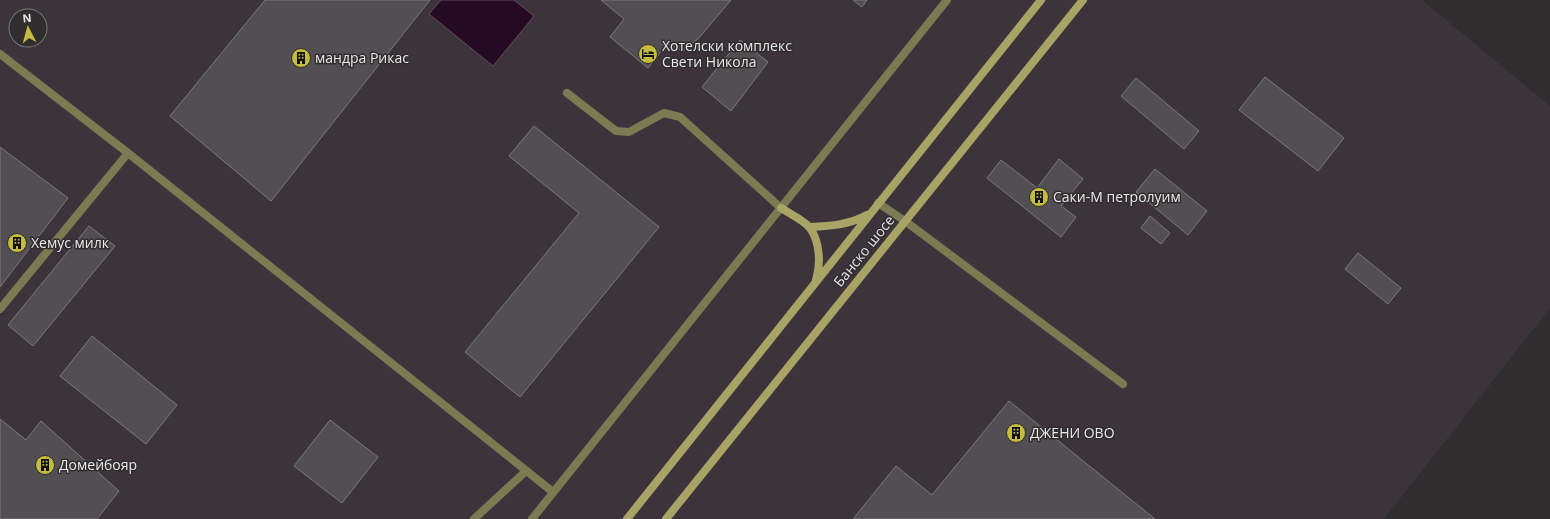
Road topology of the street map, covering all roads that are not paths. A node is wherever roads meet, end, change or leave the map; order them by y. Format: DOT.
graph roads {
  1 [pos="947,0"];
  2 [pos="1041,0"];
  3 [pos="1083,0"];
  4 [pos="0,54"];
  5 [pos="567,93"];
  6 [pos="128,153"];
  7 [pos="878,203"];
  8 [pos="782,208"];
  9 [pos="870,213"];
  10 [pos="905,221"];
  11 [pos="810,227"];
  12 [pos="814,286"];
  13 [pos="0,310"];
  14 [pos="1123,384"];
  15 [pos="526,471"];
  16 [pos="553,492"];
  17 [pos="474,519"];
  18 [pos="532,519"];
  19 [pos="627,519"];
  20 [pos="666,519"];
  1 -- 8 [label="street"];
  2 -- 7 [label="main road, Банско шосе"];
  3 -- 10 [label="main road, Банско шосе"];
  4 -- 6 [label="street"];
  5 -- 8 [label="street"];
  6 -- 13 [label="street"];
  6 -- 15 [label="street"];
  7 -- 9 [label="main road, Банско шосе"];
  7 -- 10 [label="street"];
  8 -- 11 [label="main road"];
  8 -- 16 [label="street"];
  9 -- 11 [label="main road"];
  9 -- 12 [label="main road, Банско шосе"];
  10 -- 14 [label="street"];
  10 -- 20 [label="main road, Банско шосе"];
  11 -- 12 [label="main road"];
  12 -- 19 [label="main road, Банско шосе"];
  15 -- 16 [label="street"];
  15 -- 17 [label="street"];
  16 -- 18 [label="street"];
}
